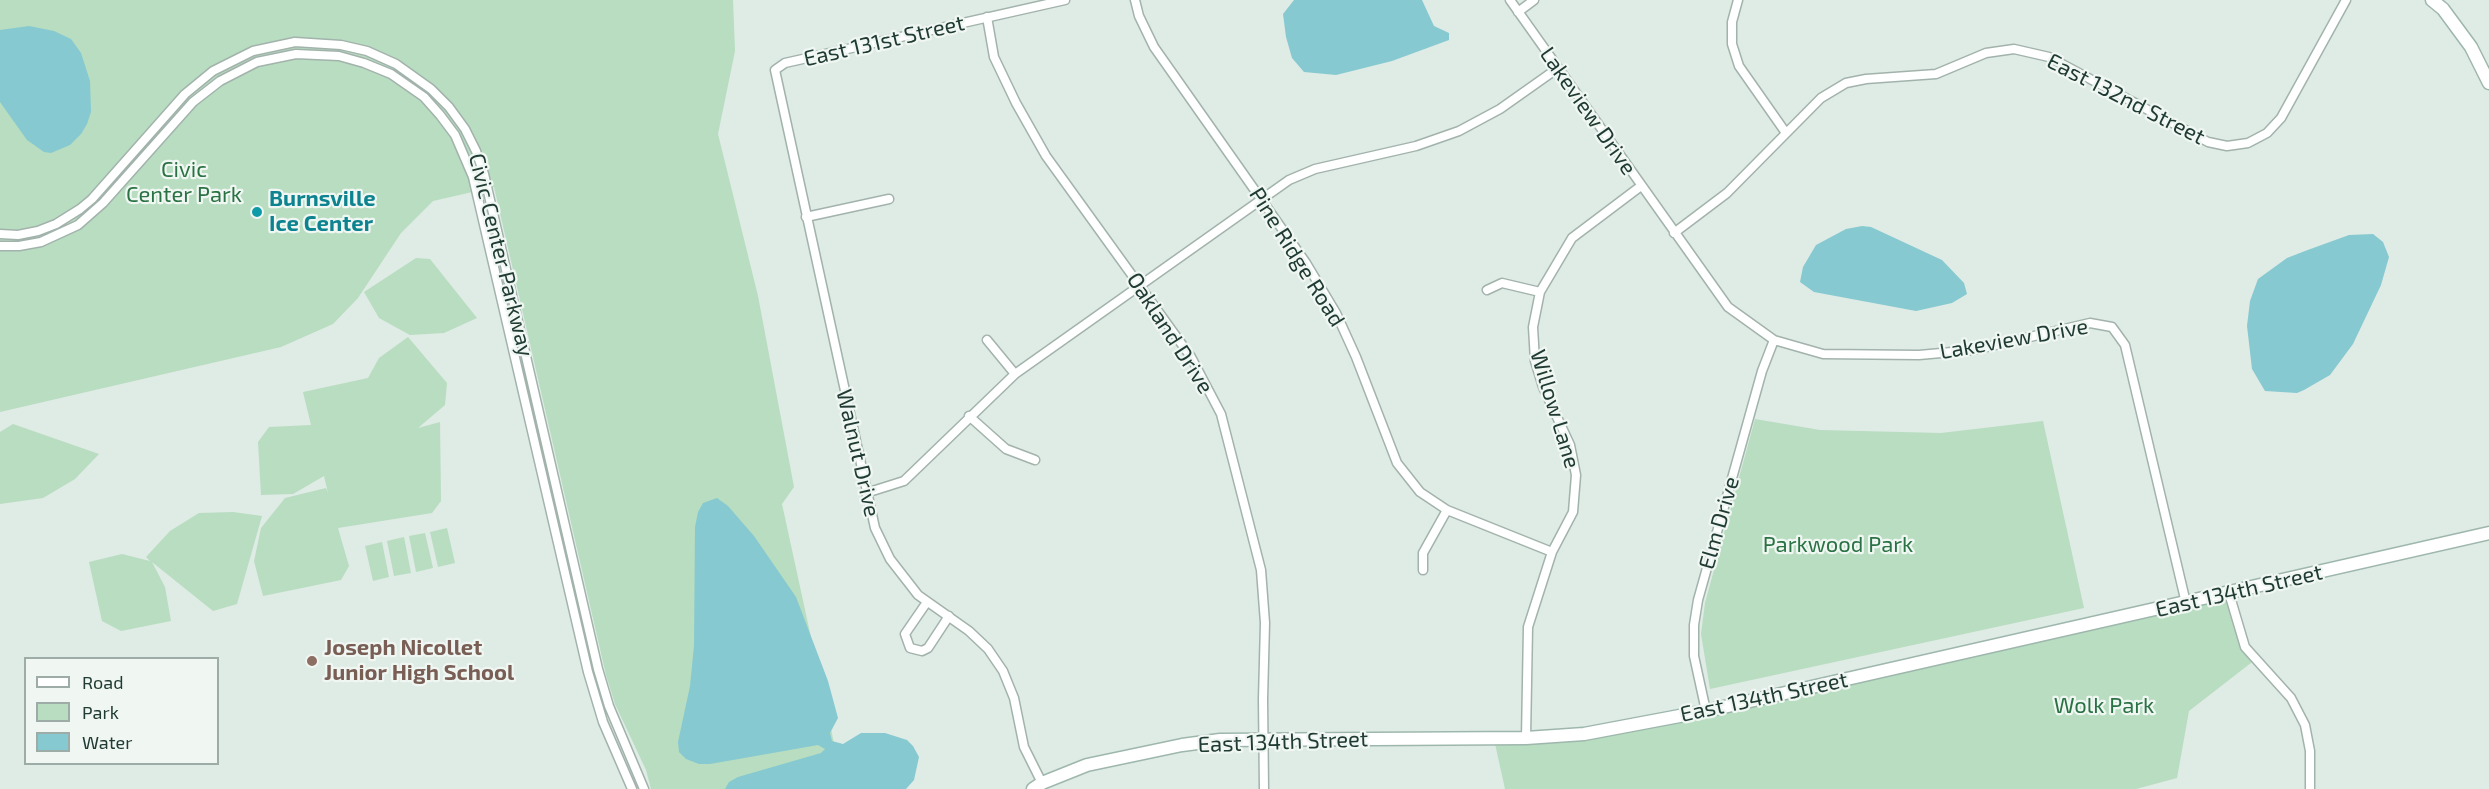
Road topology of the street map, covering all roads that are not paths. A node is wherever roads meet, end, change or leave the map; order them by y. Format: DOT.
graph roads {
  1 [pos="1065,0"];
  2 [pos="1135,0"];
  3 [pos="1510,0"];
  4 [pos="1534,0"];
  5 [pos="1738,0"];
  6 [pos="2346,0"];
  7 [pos="2432,0"];
  8 [pos="1518,12"];
  9 [pos="987,17"];
  10 [pos="1558,68"];
  11 [pos="775,70"];
  12 [pos="2489,83"];
  13 [pos="1786,134"];
  14 [pos="1641,186"];
  15 [pos="889,199"];
  16 [pos="1261,199"];
  17 [pos="806,217"];
  18 [pos="1674,233"];
  19 [pos="0,234"];
  20 [pos="0,246"];
  21 [pos="1140,285"];
  22 [pos="1487,290"];
  23 [pos="1540,292"];
  24 [pos="1774,339"];
  25 [pos="987,340"];
  26 [pos="1015,374"];
  27 [pos="969,416"];
  28 [pos="1035,460"];
  29 [pos="866,493"];
  30 [pos="1447,510"];
  31 [pos="2489,533"];
  32 [pos="1552,552"];
  33 [pos="1423,570"];
  34 [pos="2229,593"];
  35 [pos="927,602"];
  36 [pos="2186,603"];
  37 [pos="949,616"];
  38 [pos="1706,711"];
  39 [pos="1526,738"];
  40 [pos="1264,740"];
  41 [pos="1038,786"];
  42 [pos="632,789"];
  43 [pos="644,789"];
  44 [pos="1264,789"];
  45 [pos="2310,789"];
  1 -- 9 [label="street, East 131st Street"];
  2 -- 16 [label="street, Pine Ridge Road"];
  3 -- 8 [label="street, Lakeview Drive"];
  4 -- 8 [label="street"];
  5 -- 13 [label="street"];
  6 -- 13 [label="street, East 132nd Street"];
  7 -- 12 [label="street"];
  8 -- 10 [label="street, Lakeview Drive"];
  9 -- 11 [label="street, East 131st Street"];
  9 -- 21 [label="street, Oakland Drive"];
  10 -- 14 [label="street, Lakeview Drive"];
  10 -- 16 [label="street"];
  11 -- 17 [label="street, Walnut Drive"];
  13 -- 18 [label="street, East 132nd Street"];
  14 -- 18 [label="street, Lakeview Drive"];
  14 -- 23 [label="street, Willow Lane"];
  15 -- 17 [label="street"];
  16 -- 21 [label="street"];
  16 -- 30 [label="street, Pine Ridge Road"];
  17 -- 29 [label="street, Walnut Drive"];
  18 -- 24 [label="street, Lakeview Drive"];
  19 -- 43 [label="street, Civic Center Parkway"];
  20 -- 42 [label="street, Civic Center Parkway"];
  21 -- 26 [label="street"];
  21 -- 40 [label="street, Oakland Drive"];
  22 -- 23 [label="street"];
  23 -- 32 [label="street, Willow Lane"];
  24 -- 36 [label="street, Lakeview Drive"];
  24 -- 38 [label="street, Elm Drive"];
  25 -- 26 [label="street"];
  26 -- 27 [label="street"];
  27 -- 28 [label="street"];
  27 -- 29 [label="street"];
  29 -- 35 [label="street, Walnut Drive"];
  30 -- 32 [label="street, Pine Ridge Road"];
  30 -- 33 [label="street"];
  31 -- 34 [label="street, East 134th Street"];
  32 -- 39 [label="street, Willow Lane"];
  34 -- 36 [label="street, East 134th Street"];
  34 -- 45 [label="street"];
  35 -- 37 [label="street, Walnut Drive"];
  35 -- 37 [label="street"];
  36 -- 38 [label="street, East 134th Street"];
  37 -- 41 [label="street, Walnut Drive"];
  38 -- 39 [label="street, East 134th Street"];
  39 -- 40 [label="street, East 134th Street"];
  40 -- 41 [label="street, East 134th Street"];
  40 -- 44 [label="street, Oakland Drive"];
}
